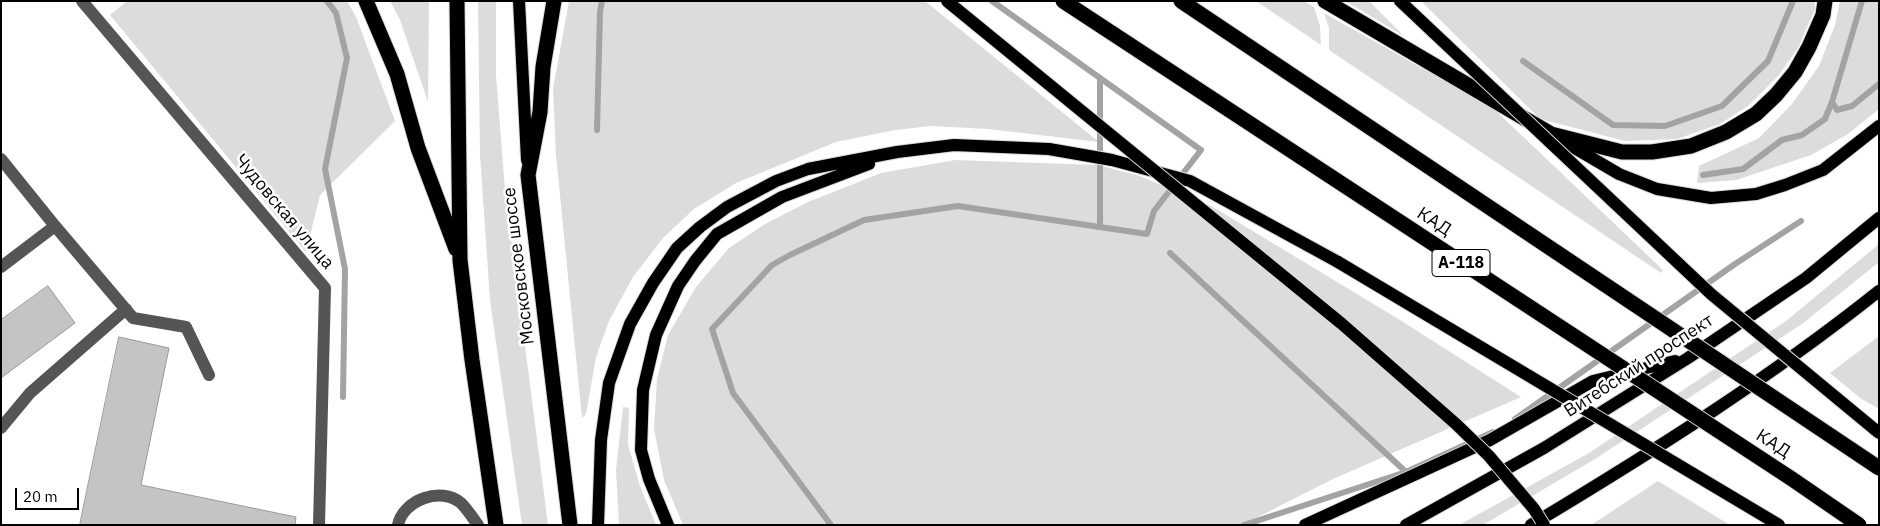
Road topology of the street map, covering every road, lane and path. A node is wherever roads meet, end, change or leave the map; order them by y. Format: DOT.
graph roads {
  1 [pos="82,1"];
  2 [pos="366,1"];
  3 [pos="457,1"];
  4 [pos="519,1"];
  5 [pos="554,1"];
  6 [pos="947,1"];
  7 [pos="1063,1"];
  8 [pos="1181,1"];
  9 [pos="1325,1"];
  10 [pos="1400,1"];
  11 [pos="1825,1"];
  12 [pos="1879,126"];
  13 [pos="1551,134"];
  14 [pos="897,152"];
  15 [pos="1,160"];
  16 [pos="528,175"];
  17 [pos="1879,218"];
  18 [pos="55,226"];
  19 [pos="460,260"];
  20 [pos="1,267"];
  21 [pos="1879,291"];
  22 [pos="126,309"];
  23 [pos="1688,358"];
  24 [pos="209,375"];
  25 [pos="1,428"];
  26 [pos="1879,433"];
  27 [pos="1879,468"];
  28 [pos="319,525"];
  29 [pos="398,525"];
  30 [pos="478,525"];
  31 [pos="496,525"];
  32 [pos="570,525"];
  33 [pos="598,525"];
  34 [pos="668,525"];
  35 [pos="1304,525"];
  36 [pos="1406,525"];
  37 [pos="1531,525"];
  38 [pos="1544,525"];
  39 [pos="1779,525"];
  40 [pos="1859,525"];
  1 -- 28 [label="street, Чудовская улица"];
  2 -- 19 [label="highway"];
  3 -- 19 [label="highway"];
  4 -- 16 [label="main road, Московское шоссе"];
  5 -- 16 [label="highway"];
  6 -- 38 [label="main road, bridge"];
  7 -- 40 [label="highway, КАД / А-118, bridge"];
  8 -- 27 [label="highway, bridge"];
  9 -- 13 [label="highway"];
  10 -- 26 [label="main road, bridge"];
  11 -- 13 [label="highway"];
  12 -- 13 [label="main road"];
  14 -- 33 [label="main road"];
  14 -- 34 [label="main road"];
  14 -- 39 [label="main road, bridge"];
  15 -- 18 [label="street"];
  16 -- 32 [label="highway, Московское шоссе"];
  17 -- 23 [label="main road, Витебский проспект"];
  18 -- 20 [label="street"];
  18 -- 22 [label="street"];
  19 -- 31 [label="highway"];
  21 -- 37 [label="main road"];
  22 -- 24 [label="street"];
  22 -- 25 [label="street"];
  23 -- 35 [label="main road"];
  23 -- 36 [label="main road, Витебский проспект"];
  29 -- 30 [label="street"];
}
